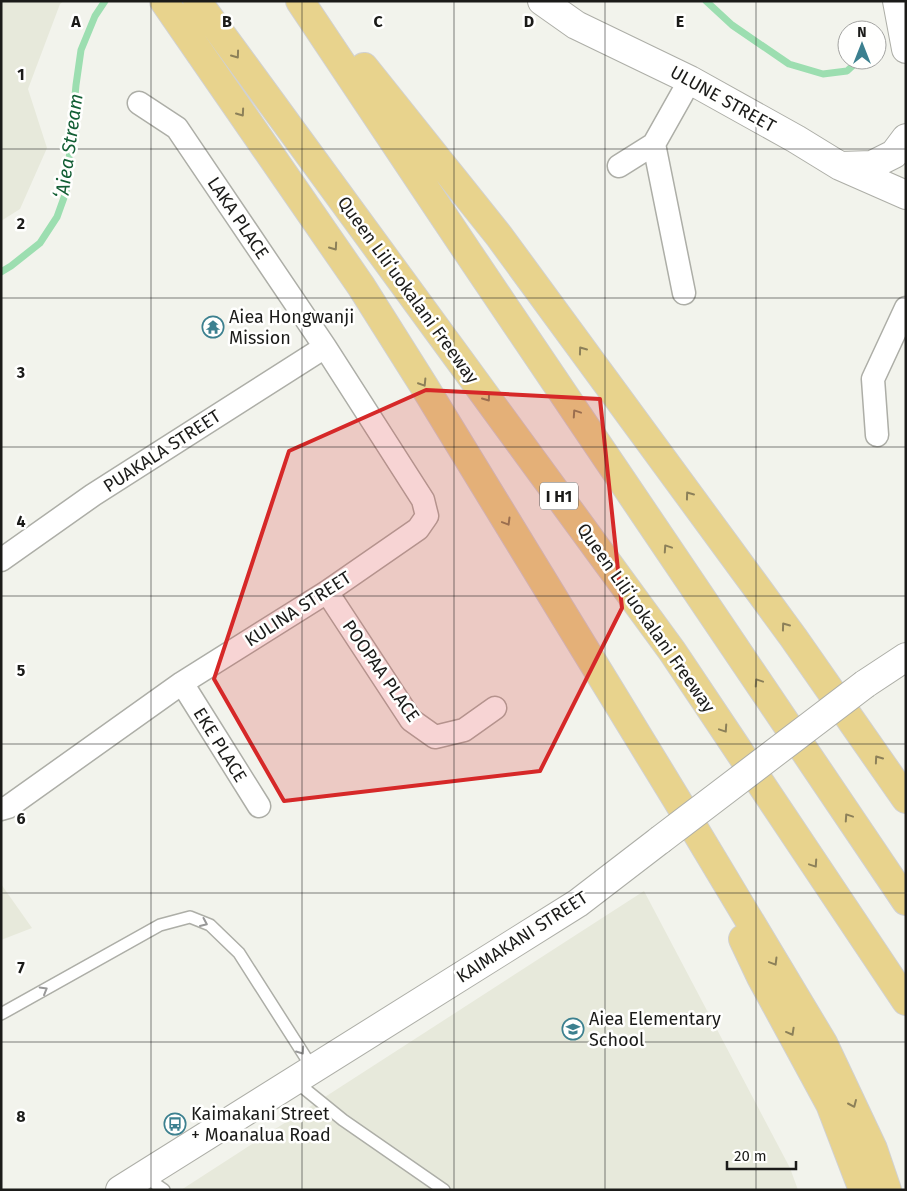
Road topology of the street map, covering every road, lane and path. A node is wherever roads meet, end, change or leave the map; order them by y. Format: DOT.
graph roads {
  1 [pos="164,1"];
  2 [pos="197,1"];
  3 [pos="300,1"];
  4 [pos="311,1"];
  5 [pos="542,1"];
  6 [pos="897,1"];
  7 [pos="906,48"];
  8 [pos="690,80"];
  9 [pos="139,103"];
  10 [pos="906,138"];
  11 [pos="654,144"];
  12 [pos="619,166"];
  13 [pos="840,166"];
  14 [pos="906,196"];
  15 [pos="684,293"];
  16 [pos="906,308"];
  17 [pos="325,347"];
  18 [pos="877,435"];
  19 [pos="1,560"];
  20 [pos="326,592"];
  21 [pos="906,656"];
  22 [pos="182,683"];
  23 [pos="495,708"];
  24 [pos="906,799"];
  25 [pos="677,800"];
  26 [pos="258,806"];
  27 [pos="1,809"];
  28 [pos="880,864"];
  29 [pos="906,894"];
  30 [pos="906,900"];
  31 [pos="906,1001"];
  32 [pos="1,1014"];
  33 [pos="304,1075"];
  34 [pos="153,1182"];
  35 [pos="120,1190"];
  36 [pos="444,1190"];
  37 [pos="863,1190"];
  38 [pos="887,1190"];
  1 -- 25 [label="highway, one-way"];
  2 -- 31 [label="highway, Queen Liliʻuokalani Freeway / I H1, one-way"];
  28 -- 3 [label="highway, one-way"];
  24 -- 4 [label="highway, one-way"];
  5 -- 8 [label="street, ULUNE STREET"];
  6 -- 7 [label="street"];
  8 -- 11 [label="street"];
  8 -- 13 [label="street, ULUNE STREET"];
  9 -- 17 [label="street, LAKA PLACE"];
  10 -- 13 [label="street"];
  11 -- 12 [label="street"];
  11 -- 15 [label="street"];
  13 -- 14 [label="street, ULUNE STREET"];
  16 -- 18 [label="street"];
  17 -- 19 [label="street, PUAKALA STREET"];
  17 -- 20 [label="street, KULINA STREET"];
  20 -- 22 [label="street, KULINA STREET"];
  20 -- 23 [label="street, POOPAA PLACE"];
  21 -- 33 [label="street, KAIMAKANI STREET, bridge"];
  22 -- 26 [label="street, EKE PLACE"];
  22 -- 27 [label="street, KULINA STREET"];
  25 -- 37 [label="highway, one-way"];
  25 -- 38 [label="highway, one-way"];
  28 -- 29 [label="highway"];
  28 -- 30 [label="highway"];
  32 -- 33 [label="lane, one-way"];
  33 -- 34 [label="street, KAIMAKANI STREET"];
  33 -- 36 [label="lane"];
  34 -- 35 [label="street, KAIMAKANI STREET"];
}
